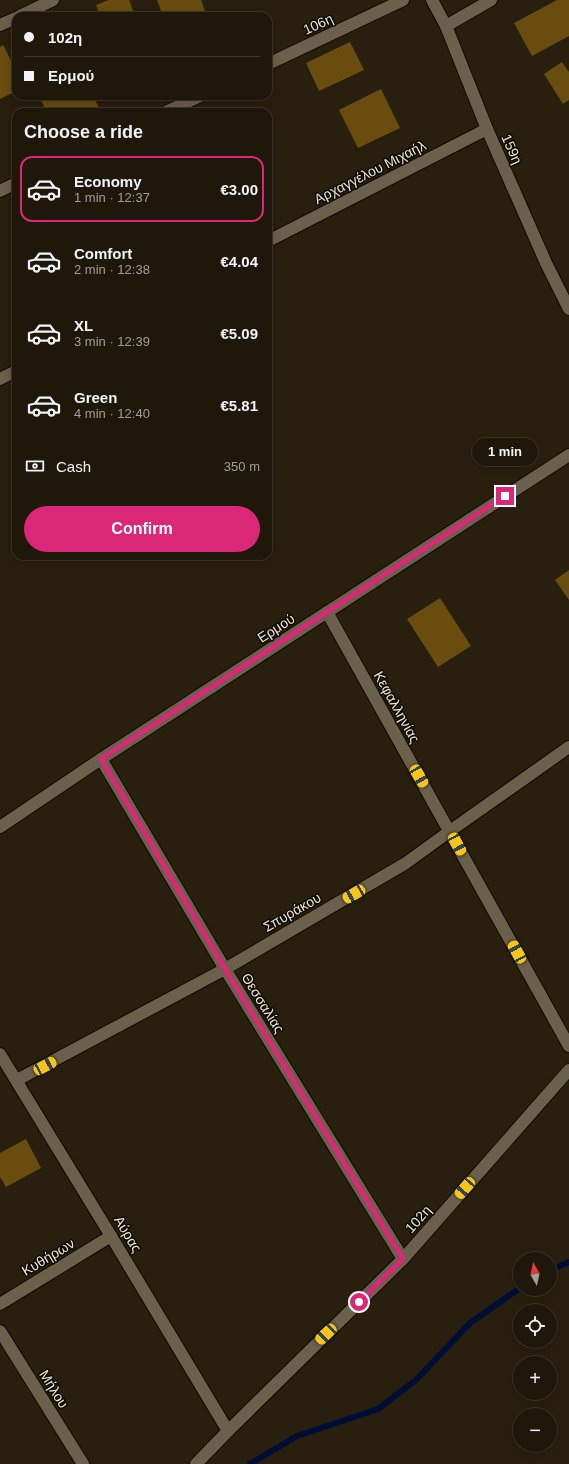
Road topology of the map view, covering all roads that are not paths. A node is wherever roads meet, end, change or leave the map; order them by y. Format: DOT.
graph roads {
  1 [pos="53,0"];
  2 [pos="403,0"];
  3 [pos="432,0"];
  4 [pos="491,0"];
  5 [pos="28,12"];
  6 [pos="12,20"];
  7 [pos="0,25"];
  8 [pos="446,26"];
  9 [pos="272,62"];
  10 [pos="192,100"];
  11 [pos="174,108"];
  12 [pos="487,129"];
  13 [pos="12,185"];
  14 [pos="0,191"];
  15 [pos="272,239"];
  16 [pos="569,309"];
  17 [pos="12,373"];
  18 [pos="0,379"];
  19 [pos="569,455"];
  20 [pos="327,612"];
  21 [pos="569,747"];
  22 [pos="101,759"];
  23 [pos="0,826"];
  24 [pos="450,830"];
  25 [pos="225,969"];
  26 [pos="569,1046"];
  27 [pos="0,1054"];
  28 [pos="569,1070"];
  29 [pos="17,1080"];
  30 [pos="111,1236"];
  31 [pos="403,1259"];
  32 [pos="0,1304"];
  33 [pos="0,1331"];
  34 [pos="228,1431"];
  35 [pos="83,1464"];
  36 [pos="196,1464"];
  1 -- 5 [label="street"];
  2 -- 9 [label="street, 106η"];
  3 -- 8 [label="street, 159η"];
  4 -- 8 [label="street"];
  6 -- 7 [label="street"];
  8 -- 12 [label="street, 159η"];
  10 -- 11 [label="street"];
  12 -- 15 [label="street, Αρχαγγέλου Μιχαήλ"];
  12 -- 16 [label="street, 159η"];
  13 -- 14 [label="street"];
  17 -- 18 [label="street"];
  19 -- 20 [label="street, Ερμού"];
  20 -- 22 [label="street, Ερμού"];
  20 -- 24 [label="street, Κεφαλληνίας"];
  21 -- 24 [label="street, Σπυράκου"];
  22 -- 23 [label="street, Ερμού"];
  22 -- 25 [label="street, Θεσσαλίας"];
  24 -- 25 [label="street, Σπυράκου"];
  24 -- 26 [label="street, Κεφαλληνίας"];
  25 -- 29 [label="street, Σπυράκου"];
  25 -- 31 [label="street, Θεσσαλίας"];
  27 -- 29 [label="street, Αύρας"];
  28 -- 31 [label="street, 102η"];
  29 -- 30 [label="street, Αύρας"];
  30 -- 32 [label="street, Κυθήρων"];
  30 -- 34 [label="street, Αύρας"];
  31 -- 34 [label="street, 102η"];
  33 -- 35 [label="street, Μήλου"];
  34 -- 36 [label="street, 102η"];
}
